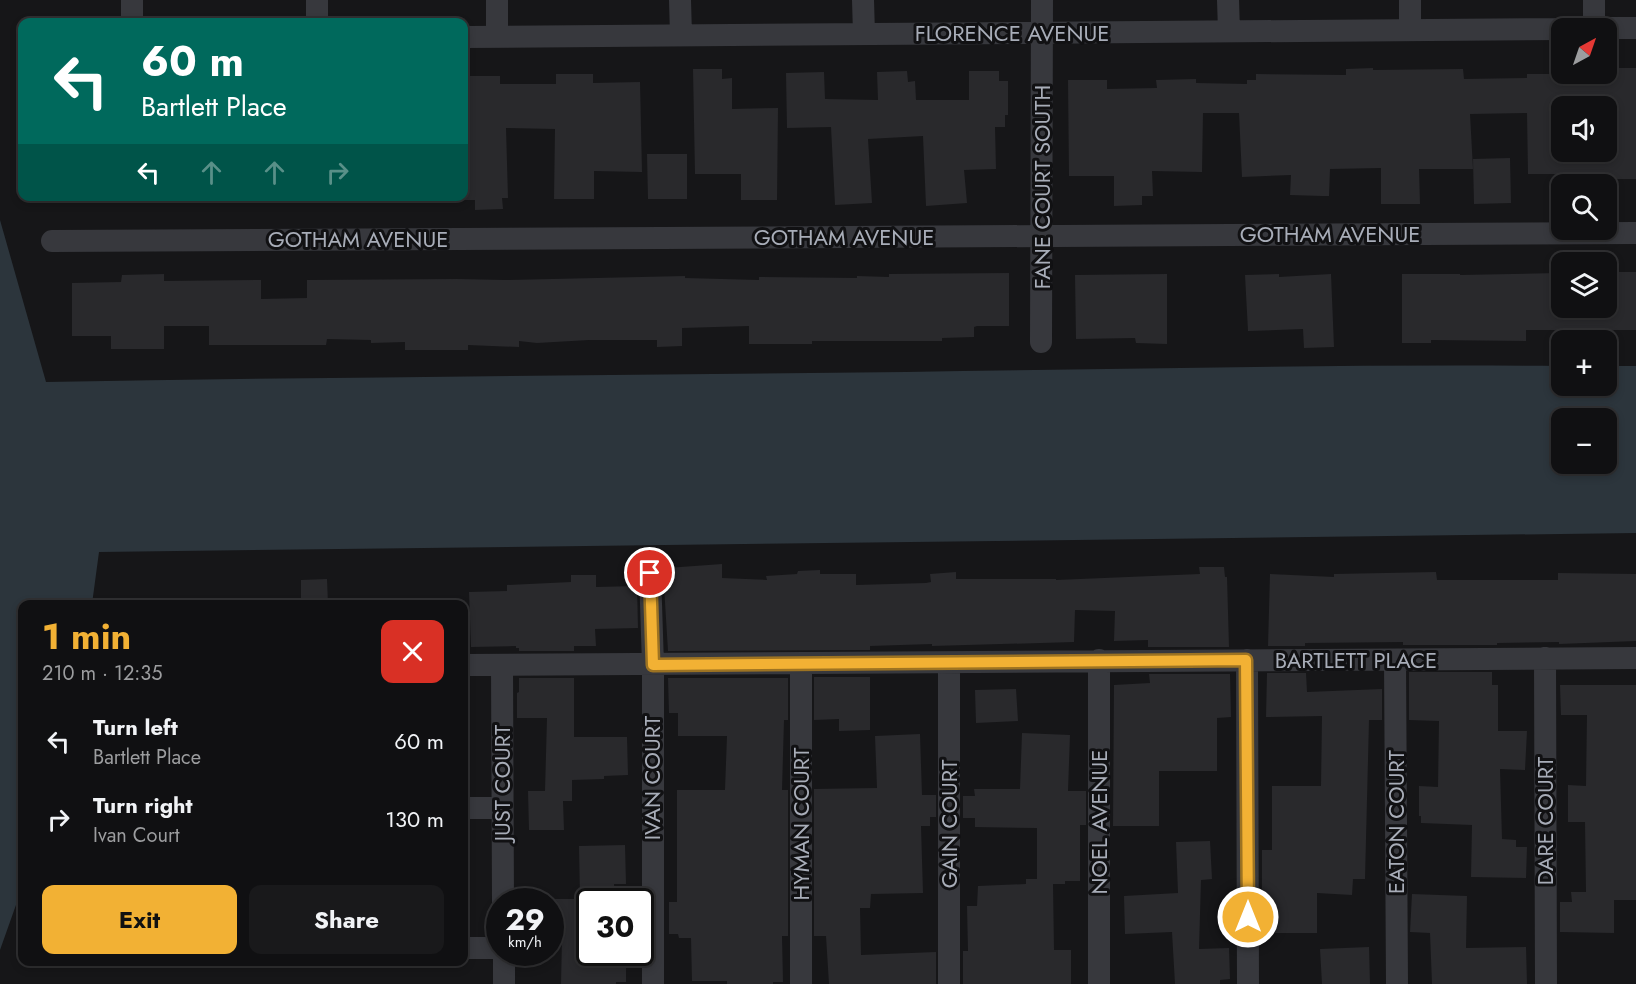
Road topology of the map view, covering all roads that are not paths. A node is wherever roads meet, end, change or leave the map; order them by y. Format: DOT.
graph roads {
  1 [pos="132,0"];
  2 [pos="317,0"];
  3 [pos="497,0"];
  4 [pos="680,0"];
  5 [pos="863,0"];
  6 [pos="1042,0"];
  7 [pos="1228,0"];
  8 [pos="1410,0"];
  9 [pos="1594,0"];
  10 [pos="132,18"];
  11 [pos="317,18"];
  12 [pos="1594,18"];
  13 [pos="1551,28"];
  14 [pos="1617,28"];
  15 [pos="1636,28"];
  16 [pos="1410,30"];
  17 [pos="1229,31"];
  18 [pos="1042,33"];
  19 [pos="864,34"];
  20 [pos="681,35"];
  21 [pos="468,37"];
  22 [pos="497,37"];
  23 [pos="1636,233"];
  24 [pos="1042,236"];
  25 [pos="52,241"];
  26 [pos="1041,342"];
  27 [pos="650,573"];
  28 [pos="1636,657"];
  29 [pos="1545,658"];
  30 [pos="1099,660"];
  31 [pos="1246,660"];
  32 [pos="1395,660"];
  33 [pos="949,663"];
  34 [pos="801,664"];
  35 [pos="468,665"];
  36 [pos="502,665"];
  37 [pos="653,665"];
  38 [pos="468,808"];
  39 [pos="501,808"];
  40 [pos="503,888"];
  41 [pos="468,948"];
  42 [pos="486,948"];
  43 [pos="504,966"];
  44 [pos="504,984"];
  45 [pos="652,984"];
  46 [pos="801,984"];
  47 [pos="949,984"];
  48 [pos="1099,984"];
  49 [pos="1248,984"];
  50 [pos="1397,984"];
  51 [pos="1546,984"];
  1 -- 10 [label="street"];
  2 -- 11 [label="street"];
  3 -- 22 [label="street"];
  4 -- 20 [label="street"];
  5 -- 19 [label="street"];
  6 -- 18 [label="street, FANE COURT SOUTH"];
  7 -- 17 [label="street"];
  8 -- 16 [label="street"];
  9 -- 12 [label="street"];
  13 -- 16 [label="street, FLORENCE AVENUE"];
  14 -- 15 [label="street, FLORENCE AVENUE"];
  16 -- 17 [label="street, FLORENCE AVENUE"];
  17 -- 18 [label="street, FLORENCE AVENUE"];
  18 -- 19 [label="street, FLORENCE AVENUE"];
  18 -- 24 [label="street, FANE COURT SOUTH"];
  19 -- 20 [label="street, FLORENCE AVENUE"];
  20 -- 22 [label="street, FLORENCE AVENUE"];
  21 -- 22 [label="street, FLORENCE AVENUE"];
  23 -- 24 [label="street, GOTHAM AVENUE"];
  24 -- 25 [label="street, GOTHAM AVENUE"];
  24 -- 26 [label="street, FANE COURT SOUTH"];
  27 -- 37 [label="street, IVAN COURT"];
  28 -- 29 [label="street, BARTLETT PLACE"];
  29 -- 32 [label="street, BARTLETT PLACE"];
  29 -- 51 [label="street, DARE COURT"];
  30 -- 31 [label="street, BARTLETT PLACE"];
  30 -- 33 [label="street, BARTLETT PLACE"];
  30 -- 48 [label="street, NOEL AVENUE"];
  31 -- 32 [label="street, BARTLETT PLACE"];
  31 -- 49 [label="street"];
  32 -- 50 [label="street, EATON COURT"];
  33 -- 34 [label="street, BARTLETT PLACE"];
  33 -- 47 [label="street, GAIN COURT"];
  34 -- 37 [label="street, BARTLETT PLACE"];
  34 -- 46 [label="street, HYMAN COURT"];
  35 -- 36 [label="street, BARTLETT PLACE"];
  36 -- 37 [label="street, BARTLETT PLACE"];
  36 -- 39 [label="street, JUST COURT"];
  37 -- 45 [label="street, IVAN COURT"];
  38 -- 39 [label="street"];
  39 -- 40 [label="street, JUST COURT"];
  41 -- 42 [label="street"];
  43 -- 44 [label="street"];
}
